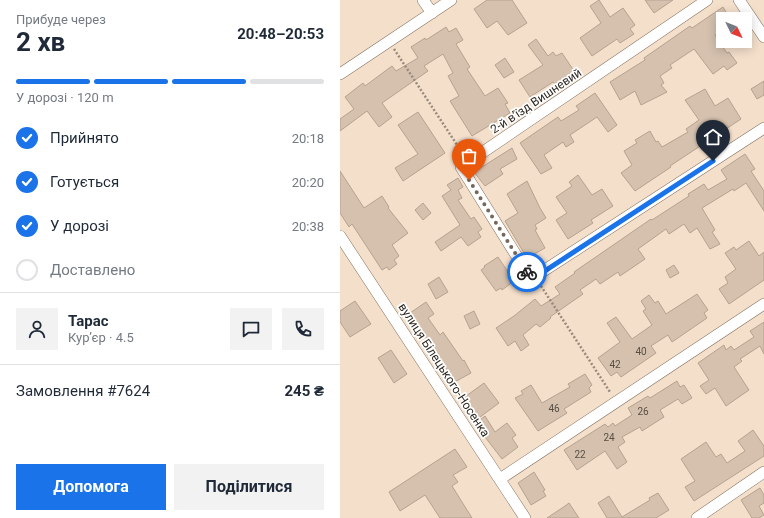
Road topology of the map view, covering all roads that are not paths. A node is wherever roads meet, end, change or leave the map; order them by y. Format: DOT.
graph roads {
  1 [pos="423,0"];
  2 [pos="451,0"];
  3 [pos="707,0"];
  4 [pos="739,0"];
  5 [pos="432,13"];
  6 [pos="764,37"];
  7 [pos="340,74"];
  8 [pos="764,128"];
  9 [pos="340,236"];
  10 [pos="764,304"];
  11 [pos="764,472"];
  12 [pos="500,479"];
  13 [pos="525,518"];
  14 [pos="697,518"];
  1 -- 5 [label="street"];
  2 -- 5 [label="street"];
  3 -- 8 [label="street, 2-й вʼїзд Вишневий"];
  4 -- 6 [label="street"];
  5 -- 7 [label="street"];
  9 -- 12 [label="street, вулиця Білецького-Носенка"];
  10 -- 12 [label="street"];
  11 -- 14 [label="street"];
  12 -- 13 [label="street, вулиця Білецького-Носенка"];
}
